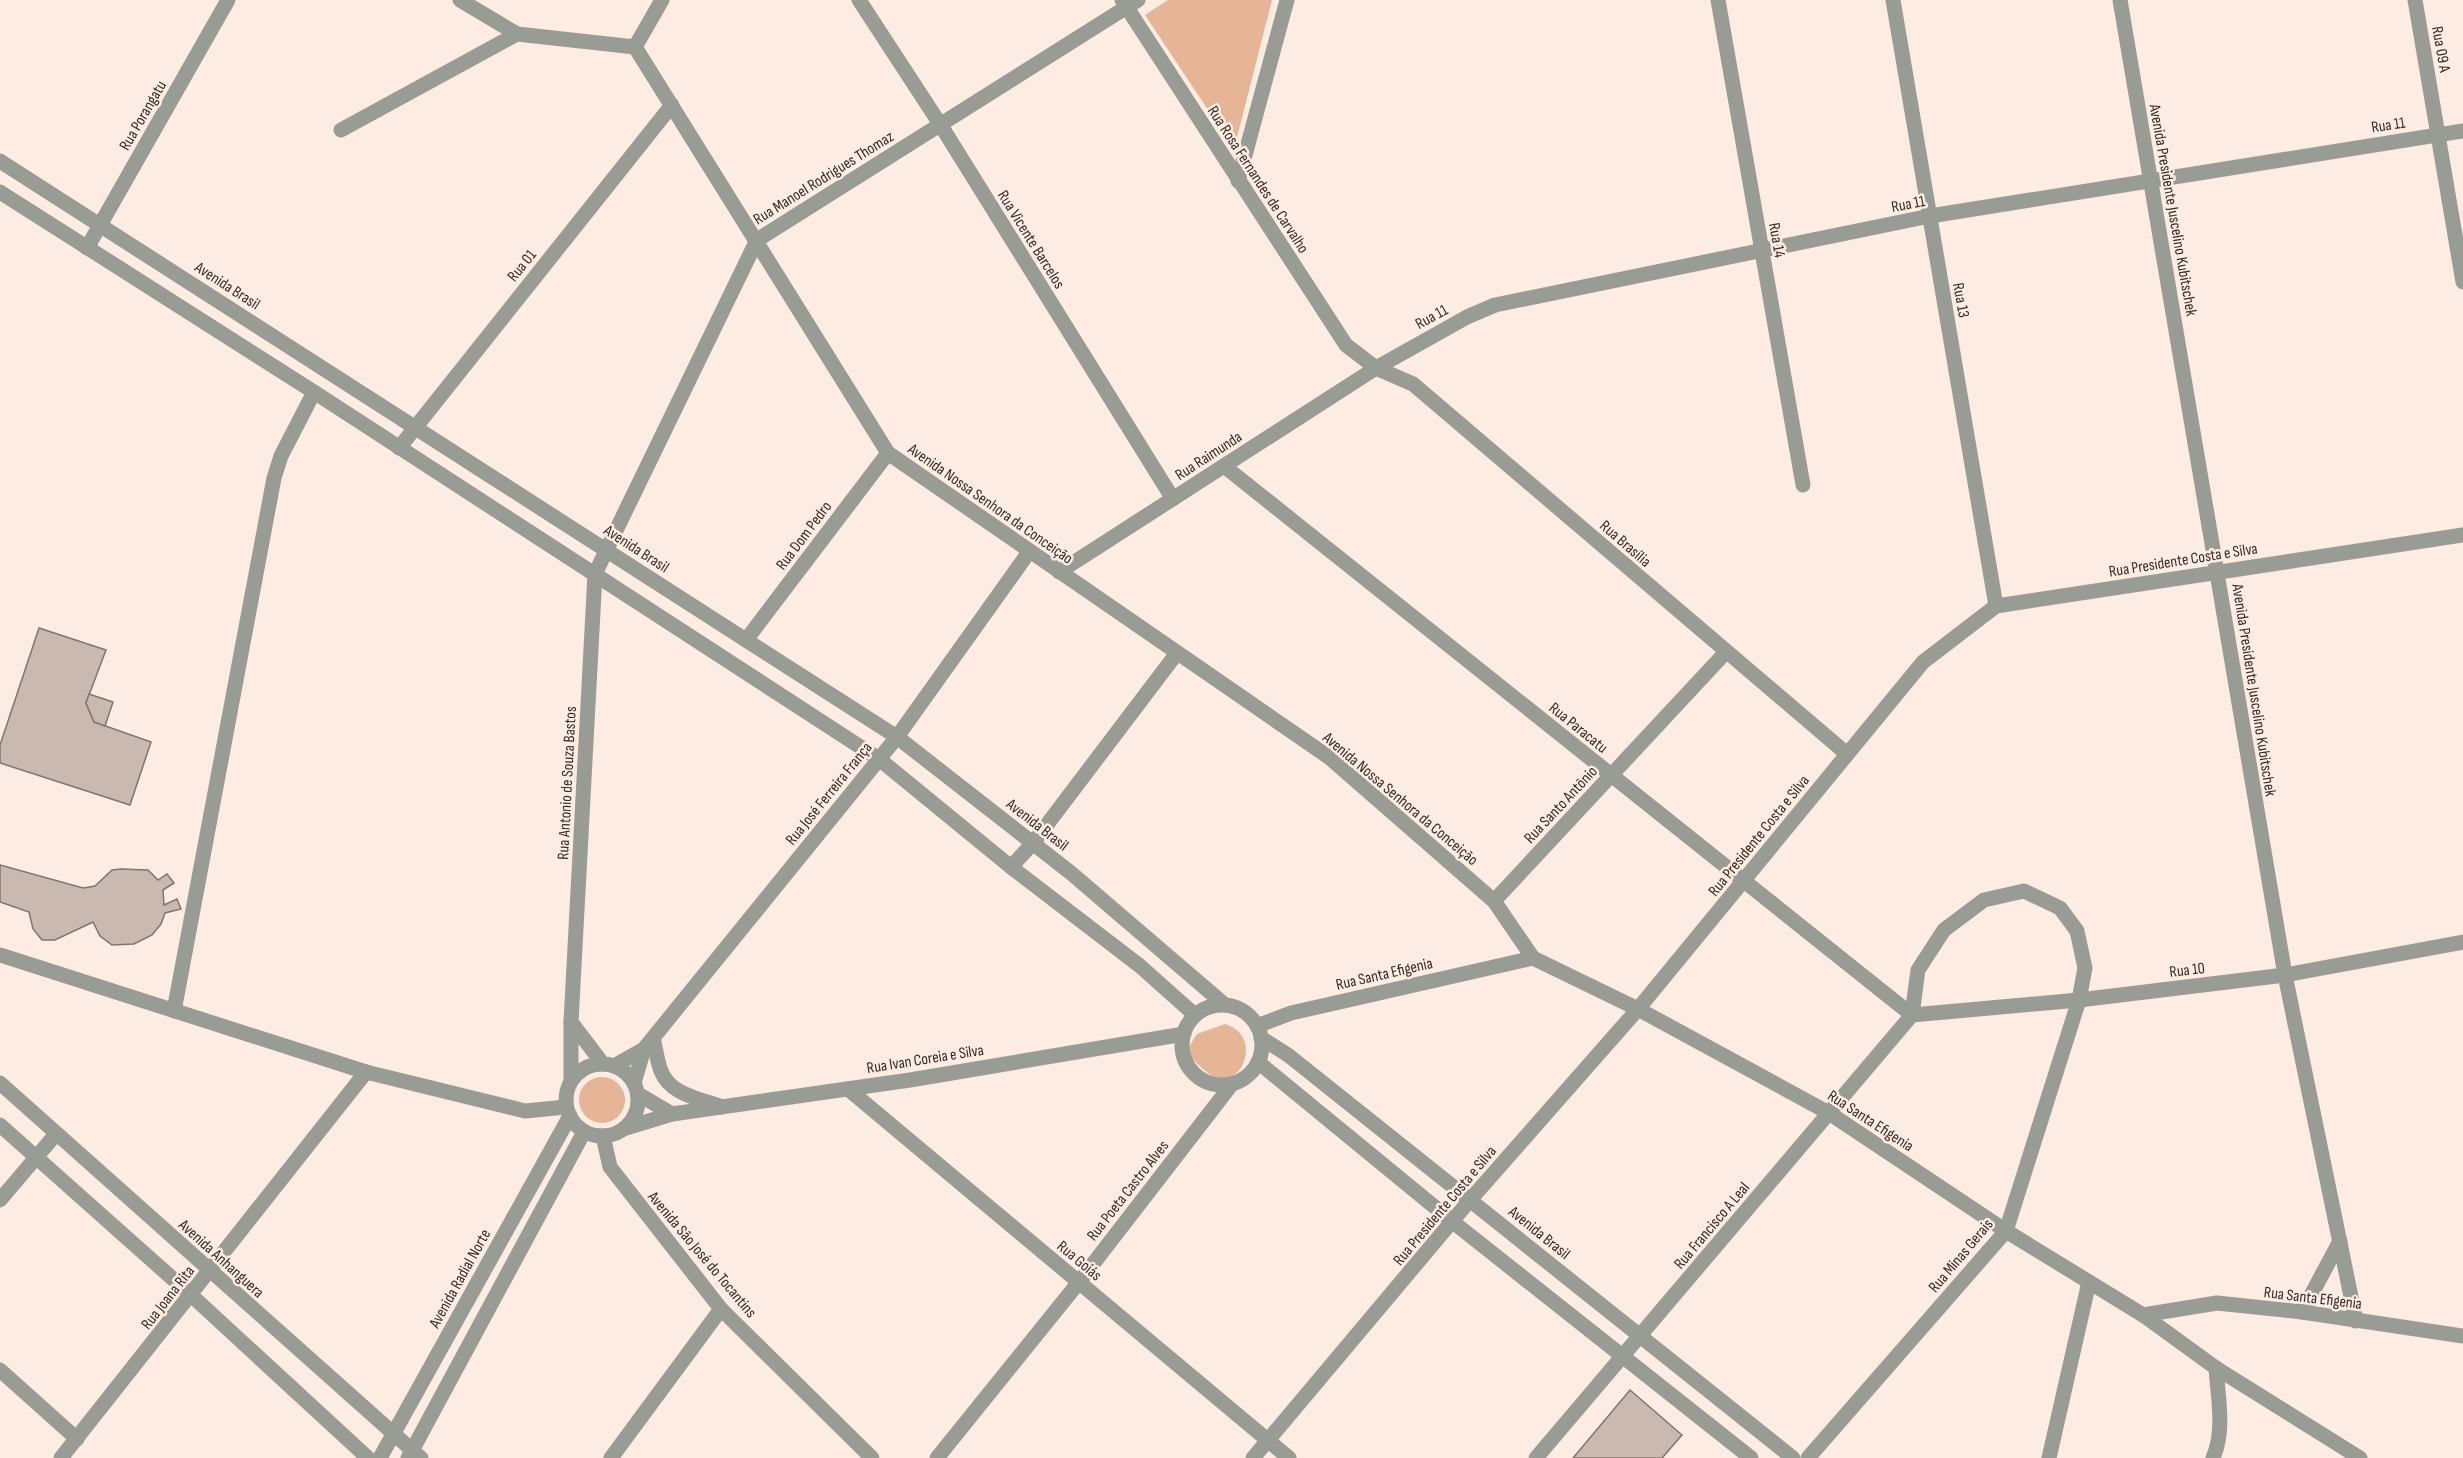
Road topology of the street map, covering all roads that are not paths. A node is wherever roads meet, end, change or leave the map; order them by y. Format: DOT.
graph roads {
  1 [pos="228,0"];
  2 [pos="460,0"];
  3 [pos="663,0"];
  4 [pos="859,0"];
  5 [pos="1287,0"];
  6 [pos="1718,0"];
  7 [pos="1893,0"];
  8 [pos="2120,0"];
  9 [pos="2415,0"];
  10 [pos="1129,2"];
  11 [pos="517,34"];
  12 [pos="635,47"];
  13 [pos="672,105"];
  14 [pos="940,124"];
  15 [pos="341,130"];
  16 [pos="2463,130"];
  17 [pos="2438,135"];
  18 [pos="0,161"];
  19 [pos="1239,181"];
  20 [pos="2151,181"];
  21 [pos="0,192"];
  22 [pos="1930,216"];
  23 [pos="100,225"];
  24 [pos="757,240"];
  25 [pos="87,248"];
  26 [pos="1761,250"];
  27 [pos="2463,282"];
  28 [pos="239,314"];
  29 [pos="226,337"];
  30 [pos="1376,368"];
  31 [pos="315,392"];
  32 [pos="414,427"];
  33 [pos="399,448"];
  34 [pos="888,453"];
  35 [pos="1224,466"];
  36 [pos="1803,485"];
  37 [pos="1173,500"];
  38 [pos="2463,535"];
  39 [pos="607,549"];
  40 [pos="1029,552"];
  41 [pos="1059,572"];
  42 [pos="2218,572"];
  43 [pos="595,574"];
  44 [pos="1996,606"];
  45 [pos="746,640"];
  46 [pos="1726,652"];
  47 [pos="1177,653"];
  48 [pos="897,737"];
  49 [pos="1847,754"];
  50 [pos="879,759"];
  51 [pos="1611,776"];
  52 [pos="1033,843"];
  53 [pos="1011,867"];
  54 [pos="1743,881"];
  55 [pos="1494,901"];
  56 [pos="2463,942"];
  57 [pos="0,955"];
  58 [pos="1533,958"];
  59 [pos="2284,975"];
  60 [pos="2079,1000"];
  61 [pos="1225,1005"];
  62 [pos="1638,1009"];
  63 [pos="174,1011"];
  64 [pos="1195,1015"];
  65 [pos="1912,1015"];
  66 [pos="571,1022"];
  67 [pos="1259,1032"];
  68 [pos="1184,1034"];
  69 [pos="648,1044"];
  70 [pos="1258,1062"];
  71 [pos="609,1065"];
  72 [pos="366,1072"];
  73 [pos="571,1081"];
  74 [pos="0,1083"];
  75 [pos="1232,1084"];
  76 [pos="636,1089"];
  77 [pos="848,1089"];
  78 [pos="725,1108"];
  79 [pos="568,1112"];
  80 [pos="1829,1113"];
  81 [pos="672,1114"];
  82 [pos="0,1125"];
  83 [pos="626,1128"];
  84 [pos="584,1132"];
  85 [pos="56,1134"];
  86 [pos="603,1136"];
  87 [pos="36,1158"];
  88 [pos="0,1200"];
  89 [pos="1470,1200"];
  90 [pos="1453,1222"];
  91 [pos="2006,1231"];
  92 [pos="2340,1241"];
  93 [pos="210,1271"];
  94 [pos="1078,1282"];
  95 [pos="2089,1282"];
  96 [pos="191,1295"];
  97 [pos="721,1309"];
  98 [pos="2302,1312"];
  99 [pos="2143,1316"];
  100 [pos="2356,1321"];
  101 [pos="1640,1336"];
  102 [pos="2463,1336"];
  103 [pos="1622,1357"];
  104 [pos="2216,1368"];
  105 [pos="0,1370"];
  106 [pos="392,1433"];
  107 [pos="77,1439"];
  108 [pos="1268,1440"];
  109 [pos="414,1455"];
  110 [pos="62,1458"];
  111 [pos="369,1458"];
  112 [pos="380,1458"];
  113 [pos="611,1458"];
  114 [pos="872,1458"];
  115 [pos="938,1458"];
  116 [pos="1253,1458"];
  117 [pos="1289,1458"];
  118 [pos="1536,1458"];
  119 [pos="1750,1458"];
  120 [pos="1793,1458"];
  121 [pos="1808,1458"];
  122 [pos="2049,1458"];
  123 [pos="2213,1458"];
  124 [pos="2360,1458"];
  1 -- 23 [label="street, Rua Porangatu"];
  2 -- 11 [label="street"];
  3 -- 12 [label="street"];
  4 -- 14 [label="street, Rua Vicente Barcelos"];
  5 -- 19 [label="street"];
  6 -- 26 [label="street, Rua 14"];
  7 -- 22 [label="street, Rua 13"];
  8 -- 20 [label="street, Avenida Presidente Juscelino Kubitschek"];
  9 -- 17 [label="street, Rua 09 A"];
  10 -- 14 [label="street, Rua Manoel Rodrigues Thomaz"];
  10 -- 19 [label="street, Rua Rosa Fernandes de Carvalho"];
  11 -- 12 [label="street"];
  11 -- 15 [label="street"];
  12 -- 13 [label="street, Avenida Nossa Senhora da Conceição"];
  13 -- 24 [label="street, Avenida Nossa Senhora da Conceição"];
  13 -- 32 [label="street, Rua 01"];
  14 -- 24 [label="street, Rua Manoel Rodrigues Thomaz"];
  14 -- 37 [label="street, Rua Vicente Barcelos"];
  16 -- 17 [label="street, Rua 11"];
  17 -- 20 [label="street, Rua 11"];
  17 -- 27 [label="street, Rua 09 A"];
  18 -- 23 [label="street, Avenida Brasil"];
  19 -- 30 [label="street, Rua Rosa Fernandes de Carvalho"];
  20 -- 22 [label="street, Rua 11"];
  20 -- 42 [label="street, Avenida Presidente Juscelino Kubitschek"];
  21 -- 25 [label="street"];
  22 -- 26 [label="street, Rua 11"];
  22 -- 44 [label="street, Rua 13"];
  23 -- 25 [label="street, Rua Porangatu"];
  23 -- 28 [label="street, Avenida Brasil"];
  24 -- 34 [label="street, Avenida Nossa Senhora da Conceição"];
  24 -- 39 [label="street, Rua Manoel Rodrigues Thomaz"];
  25 -- 29 [label="street"];
  26 -- 30 [label="street, Rua 11"];
  26 -- 36 [label="street, Rua 14"];
  28 -- 29 [label="street"];
  28 -- 32 [label="street, Avenida Brasil"];
  29 -- 31 [label="street"];
  30 -- 35 [label="street, Rua Raimunda"];
  30 -- 46 [label="street, Rua Brasília"];
  31 -- 33 [label="street"];
  31 -- 63 [label="street"];
  32 -- 33 [label="street, Rua 01"];
  32 -- 39 [label="street, Avenida Brasil"];
  33 -- 43 [label="street"];
  34 -- 40 [label="street, Avenida Nossa Senhora da Conceição"];
  34 -- 45 [label="street, Rua Dom Pedro"];
  35 -- 37 [label="street, Rua Raimunda"];
  35 -- 51 [label="street, Rua Paracatu"];
  37 -- 41 [label="street, Rua Raimunda"];
  38 -- 42 [label="street, Rua Presidente Costa e Silva"];
  39 -- 43 [label="street, Rua Antonio de Souza Bastos"];
  39 -- 45 [label="street, Avenida Brasil"];
  40 -- 41 [label="street, Avenida Nossa Senhora da Conceição"];
  40 -- 48 [label="street, Rua José Ferreira França"];
  41 -- 47 [label="street, Avenida Nossa Senhora da Conceição"];
  42 -- 44 [label="street, Rua Presidente Costa e Silva"];
  42 -- 59 [label="street, Avenida Presidente Juscelino Kubitschek"];
  43 -- 50 [label="street"];
  43 -- 66 [label="street, Rua Antonio de Souza Bastos"];
  44 -- 49 [label="street, Rua Presidente Costa e Silva"];
  45 -- 48 [label="street, Avenida Brasil"];
  46 -- 49 [label="street, Rua Brasília"];
  46 -- 51 [label="street, Rua Santo Antônio"];
  47 -- 52 [label="street"];
  47 -- 55 [label="street, Avenida Nossa Senhora da Conceição"];
  48 -- 50 [label="street, Rua José Ferreira França"];
  48 -- 52 [label="street, Avenida Brasil"];
  49 -- 54 [label="street, Rua Presidente Costa e Silva"];
  50 -- 53 [label="street"];
  50 -- 69 [label="street, Rua José Ferreira França"];
  51 -- 54 [label="street, Rua Paracatu"];
  51 -- 55 [label="street, Rua Santo Antônio"];
  52 -- 53 [label="street"];
  52 -- 61 [label="street, Avenida Brasil"];
  53 -- 64 [label="street"];
  54 -- 62 [label="street, Rua Presidente Costa e Silva"];
  54 -- 65 [label="street, Rua Paracatu"];
  55 -- 58 [label="street, Avenida Nossa Senhora da Conceição"];
  56 -- 59 [label="street, Rua 10"];
  57 -- 63 [label="street"];
  58 -- 62 [label="street, Rua Santa Efigenia"];
  58 -- 67 [label="street, Rua Santa Efigenia"];
  59 -- 60 [label="street, Rua 10"];
  59 -- 92 [label="street, Avenida Presidente Juscelino Kubitschek"];
  60 -- 65 [label="street, Rua 10"];
  60 -- 65 [label="street, Rua Minas Gerais"];
  60 -- 91 [label="street, Rua Minas Gerais"];
  61 -- 64 [label="street"];
  61 -- 67 [label="street"];
  62 -- 80 [label="street, Rua Santa Efigenia"];
  62 -- 89 [label="street, Rua Presidente Costa e Silva"];
  63 -- 72 [label="street"];
  64 -- 68 [label="street"];
  65 -- 80 [label="street, Rua Francisco A Leal"];
  66 -- 71 [label="street"];
  66 -- 73 [label="street, Rua Antonio de Souza Bastos"];
  67 -- 70 [label="street"];
  67 -- 89 [label="street, Avenida Brasil"];
  68 -- 75 [label="street"];
  68 -- 77 [label="street, Rua Ivan Coreia e Silva"];
  69 -- 71 [label="street, Rua José Ferreira França"];
  69 -- 76 [label="street, Rua José Ferreira França"];
  69 -- 78 [label="street"];
  70 -- 75 [label="street"];
  70 -- 90 [label="street"];
  71 -- 73 [label="street"];
  71 -- 76 [label="street"];
  72 -- 79 [label="street"];
  72 -- 93 [label="street, Rua Joana Rita"];
  73 -- 79 [label="street"];
  74 -- 85 [label="street, Avenida Anhanguera"];
  75 -- 94 [label="street, Rua Poeta Castro Alves"];
  76 -- 81 [label="street"];
  76 -- 83 [label="street"];
  77 -- 78 [label="street, Rua Ivan Coreia e Silva"];
  77 -- 94 [label="street, Rua Goiás"];
  78 -- 81 [label="street, Rua Ivan Coreia e Silva"];
  79 -- 84 [label="street"];
  79 -- 106 [label="street, Avenida Radial Norte"];
  80 -- 91 [label="street, Rua Santa Efigenia"];
  80 -- 101 [label="street, Rua Francisco A Leal"];
  81 -- 83 [label="street, Rua Ivan Coreia e Silva"];
  82 -- 87 [label="street"];
  83 -- 86 [label="street"];
  84 -- 86 [label="street"];
  84 -- 109 [label="street"];
  85 -- 87 [label="street"];
  85 -- 93 [label="street, Avenida Anhanguera"];
  86 -- 97 [label="street, Avenida São José do Tocantins"];
  87 -- 88 [label="street"];
  87 -- 96 [label="street"];
  89 -- 90 [label="street, Rua Presidente Costa e Silva"];
  89 -- 101 [label="street, Avenida Brasil"];
  90 -- 103 [label="street"];
  90 -- 108 [label="street, Rua Presidente Costa e Silva"];
  91 -- 95 [label="street, Rua Santa Efigenia"];
  91 -- 121 [label="street, Rua Minas Gerais"];
  92 -- 98 [label="street"];
  92 -- 100 [label="street, Avenida Presidente Juscelino Kubitschek"];
  93 -- 96 [label="street, Rua Joana Rita"];
  93 -- 106 [label="street, Avenida Anhanguera"];
  94 -- 108 [label="street, Rua Goiás"];
  94 -- 115 [label="street, Rua Poeta Castro Alves"];
  95 -- 99 [label="street, Rua Santa Efigenia"];
  95 -- 122 [label="street"];
  96 -- 107 [label="street, Rua Joana Rita"];
  96 -- 111 [label="street"];
  97 -- 113 [label="street"];
  97 -- 114 [label="street, Avenida São José do Tocantins"];
  98 -- 99 [label="street, Rua Santa Efigenia"];
  98 -- 100 [label="street, Rua Santa Efigenia"];
  99 -- 104 [label="street"];
  100 -- 102 [label="street, Rua Santa Efigenia"];
  101 -- 103 [label="street, Rua Francisco A Leal"];
  101 -- 120 [label="street, Avenida Brasil"];
  103 -- 118 [label="street, Rua Francisco A Leal"];
  103 -- 119 [label="street"];
  104 -- 123 [label="street"];
  104 -- 124 [label="street"];
  105 -- 107 [label="street"];
  106 -- 109 [label="street, Avenida Anhanguera"];
  106 -- 112 [label="street, Avenida Radial Norte"];
  107 -- 110 [label="street, Rua Joana Rita"];
  108 -- 116 [label="street, Rua Presidente Costa e Silva"];
  108 -- 117 [label="street, Rua Goiás"];
}
